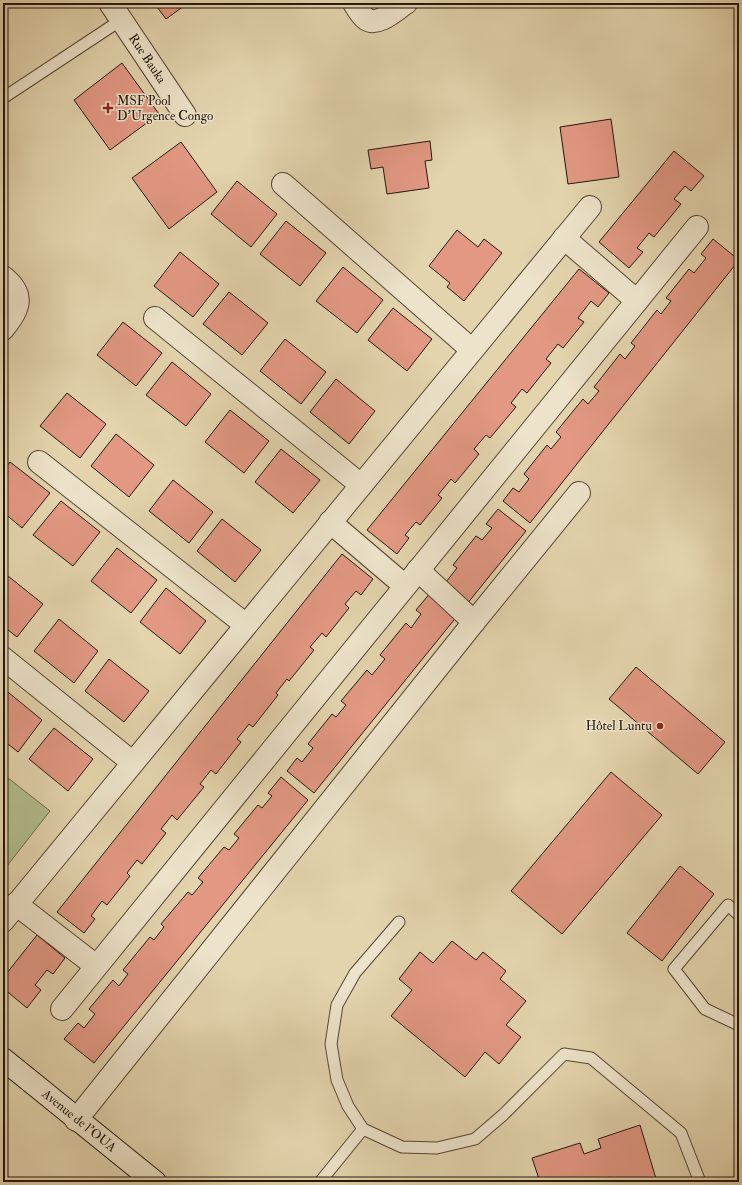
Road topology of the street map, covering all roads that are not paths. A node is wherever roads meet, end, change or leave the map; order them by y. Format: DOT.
graph roads {
  1 [pos="354,3"];
  2 [pos="406,3"];
  3 [pos="115,12"];
  4 [pos="3,98"];
  5 [pos="185,115"];
  6 [pos="283,184"];
  7 [pos="590,207"];
  8 [pos="697,227"];
  9 [pos="564,238"];
  10 [pos="3,277"];
  11 [pos="637,301"];
  12 [pos="155,318"];
  13 [pos="3,329"];
  14 [pos="472,350"];
  15 [pos="40,462"];
  16 [pos="361,485"];
  17 [pos="580,493"];
  18 [pos="330,522"];
  19 [pos="411,578"];
  20 [pos="474,622"];
  21 [pos="246,625"];
  22 [pos="3,658"];
  23 [pos="132,762"];
  24 [pos="10,913"];
  25 [pos="739,915"];
  26 [pos="399,922"];
  27 [pos="96,966"];
  28 [pos="62,1009"];
  29 [pos="739,1025"];
  30 [pos="3,1059"];
  31 [pos="76,1120"];
  32 [pos="363,1129"];
  33 [pos="155,1182"];
  34 [pos="320,1182"];
  35 [pos="700,1182"];
  1 -- 2 [label="street"];
  3 -- 4 [label="lane"];
  3 -- 5 [label="street, Rue Bauka"];
  6 -- 14 [label="street"];
  7 -- 9 [label="street"];
  8 -- 11 [label="street"];
  9 -- 11 [label="street"];
  9 -- 14 [label="street"];
  10 -- 13 [label="street"];
  11 -- 19 [label="street"];
  12 -- 16 [label="street"];
  14 -- 16 [label="street"];
  15 -- 21 [label="street"];
  16 -- 18 [label="street"];
  17 -- 20 [label="street"];
  18 -- 19 [label="street"];
  18 -- 21 [label="street"];
  19 -- 20 [label="street"];
  19 -- 27 [label="street"];
  20 -- 31 [label="street"];
  21 -- 23 [label="street"];
  22 -- 23 [label="street"];
  23 -- 24 [label="street"];
  24 -- 27 [label="street"];
  25 -- 29 [label="lane"];
  26 -- 32 [label="lane"];
  27 -- 28 [label="street"];
  30 -- 31 [label="street, Avenue de l’OUA"];
  31 -- 33 [label="street, Avenue de l’OUA"];
  32 -- 34 [label="lane"];
  32 -- 35 [label="lane"];
}
